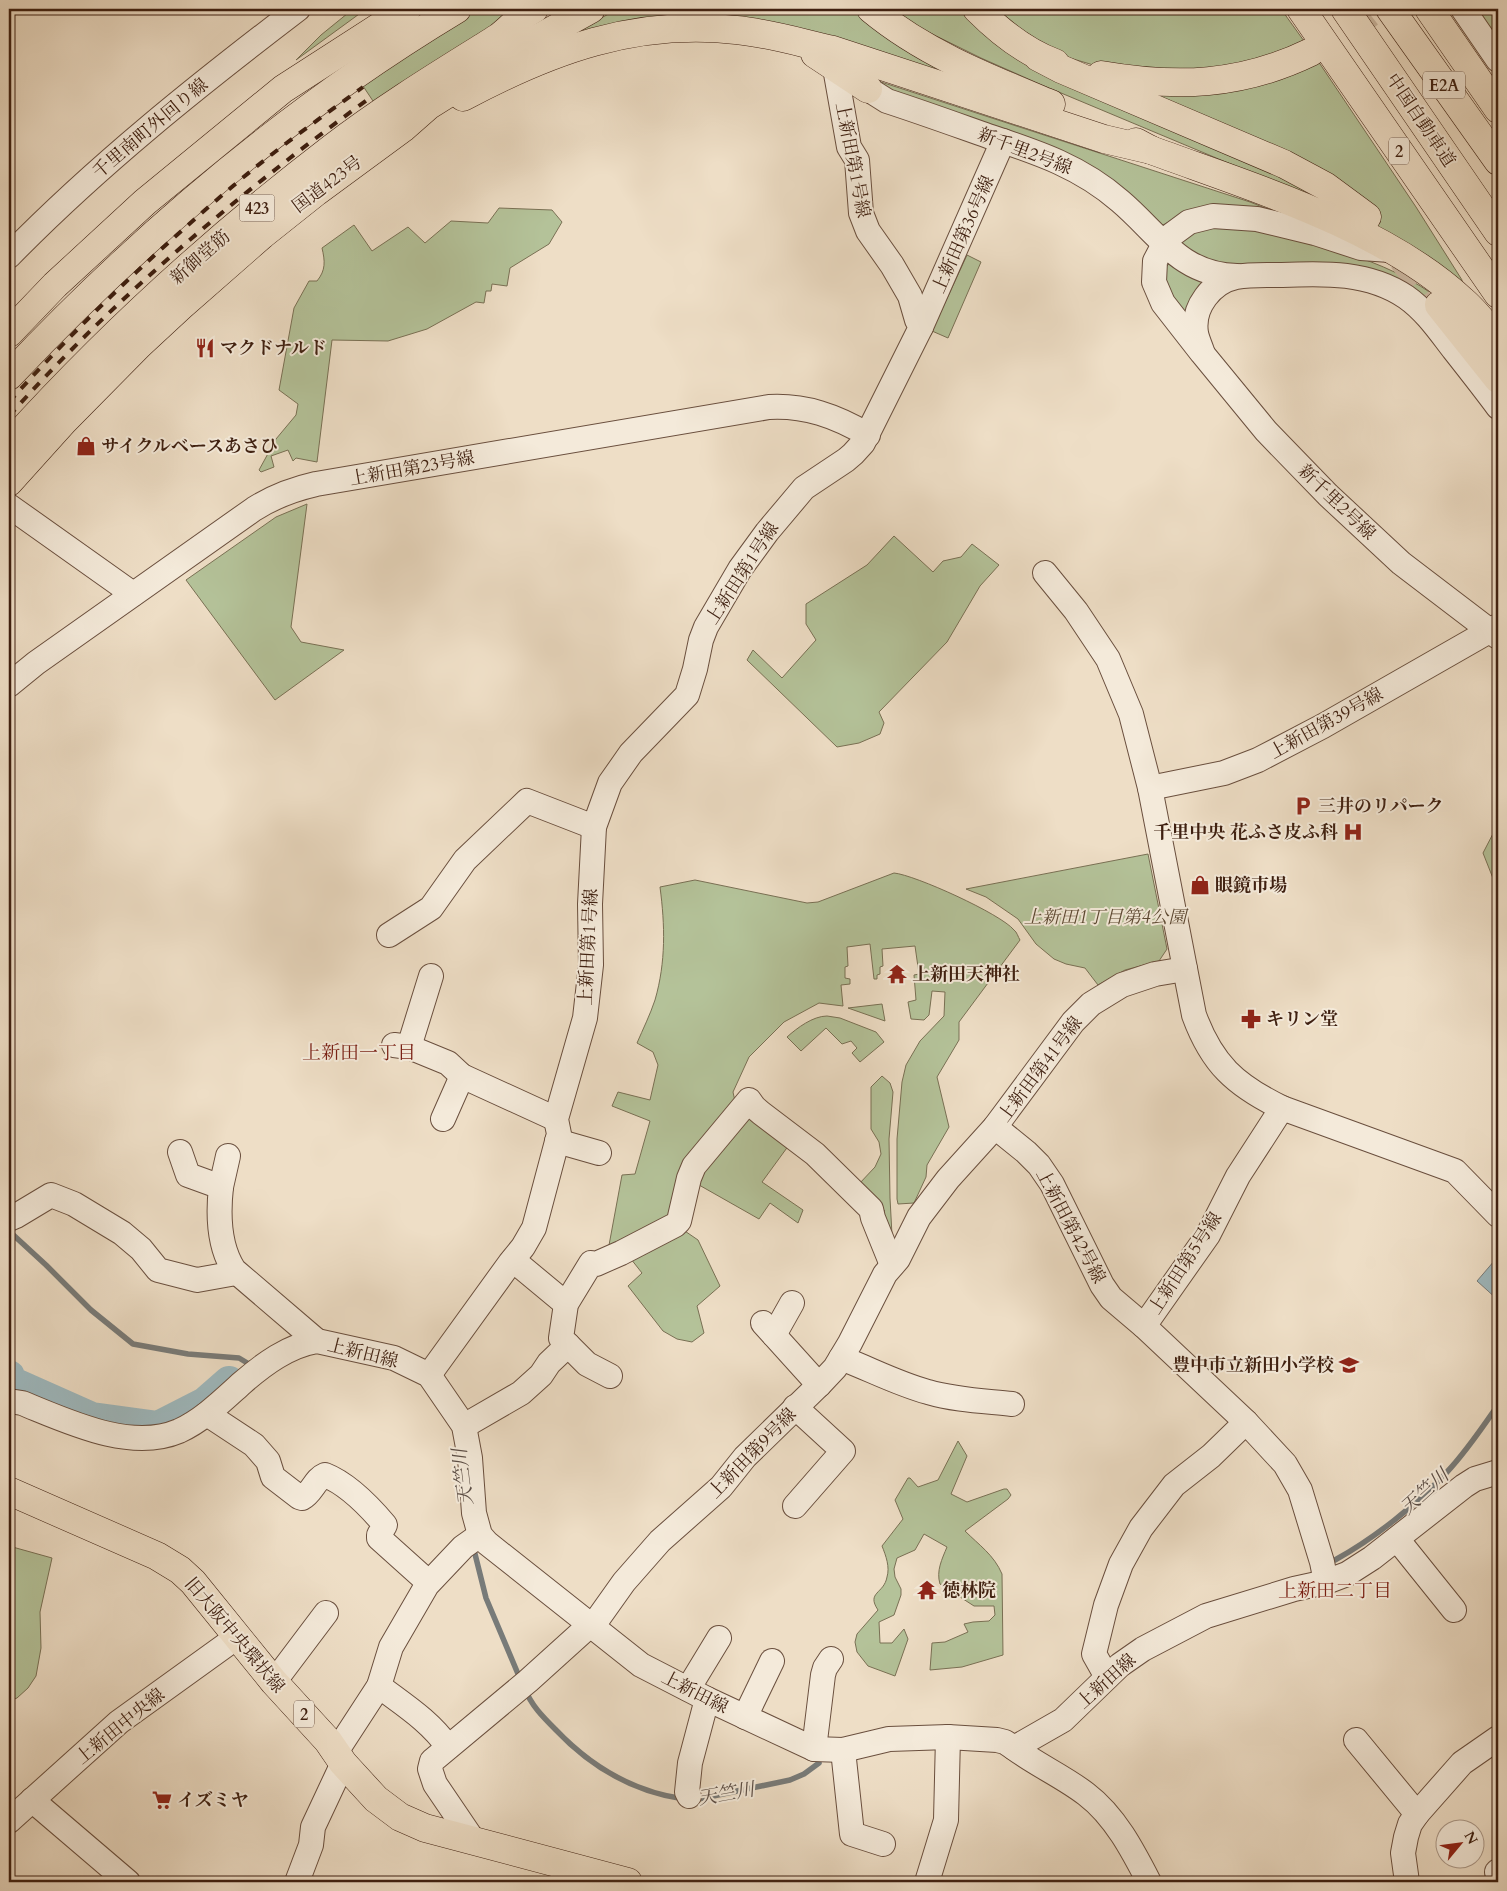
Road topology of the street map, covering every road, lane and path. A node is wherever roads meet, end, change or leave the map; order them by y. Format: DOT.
graph roads {
  1 [pos="298,9"];
  2 [pos="386,9"];
  3 [pos="407,9"];
  4 [pos="457,9"];
  5 [pos="534,9"];
  6 [pos="557,9"];
  7 [pos="591,9"];
  8 [pos="871,9"];
  9 [pos="977,9"];
  10 [pos="1300,9"];
  11 [pos="1345,9"];
  12 [pos="1390,9"];
  13 [pos="1429,9"];
  14 [pos="1443,9"];
  15 [pos="1463,9"];
  16 [pos="500,36"];
  17 [pos="776,36"];
  18 [pos="1312,52"];
  19 [pos="1038,57"];
  20 [pos="1498,60"];
  21 [pos="835,68"];
  22 [pos="283,88"];
  23 [pos="868,89"];
  24 [pos="1498,92"];
  25 [pos="1498,109"];
  26 [pos="403,128"];
  27 [pos="1003,141"];
  28 [pos="1151,150"];
  29 [pos="1498,160"];
  30 [pos="1366,217"];
  31 [pos="1498,232"];
  32 [pos="1164,244"];
  33 [pos="1392,250"];
  34 [pos="9,256"];
  35 [pos="1237,276"];
  36 [pos="1498,294"];
  37 [pos="1439,305"];
  38 [pos="921,327"];
  39 [pos="9,333"];
  40 [pos="1498,340"];
  41 [pos="1202,353"];
  42 [pos="9,376"];
  43 [pos="1498,378"];
  44 [pos="1498,408"];
  45 [pos="868,435"];
  46 [pos="9,445"];
  47 [pos="9,482"];
  48 [pos="9,506"];
  49 [pos="1045,573"];
  50 [pos="133,594"];
  51 [pos="1496,632"];
  52 [pos="9,684"];
  53 [pos="1150,788"];
  54 [pos="594,827"];
  55 [pos="385,937"];
  56 [pos="1185,969"];
  57 [pos="422,984"];
  58 [pos="462,1076"];
  59 [pos="1282,1108"];
  60 [pos="443,1120"];
  61 [pos="995,1127"];
  62 [pos="557,1130"];
  63 [pos="180,1152"];
  64 [pos="599,1153"];
  65 [pos="228,1156"];
  66 [pos="221,1187"];
  67 [pos="1498,1215"];
  68 [pos="9,1218"];
  69 [pos="513,1260"];
  70 [pos="892,1265"];
  71 [pos="236,1273"];
  72 [pos="792,1303"];
  73 [pos="566,1304"];
  74 [pos="1144,1326"];
  75 [pos="305,1345"];
  76 [pos="568,1345"];
  77 [pos="841,1358"];
  78 [pos="429,1375"];
  79 [pos="610,1376"];
  80 [pos="819,1385"];
  81 [pos="9,1401"];
  82 [pos="1012,1404"];
  83 [pos="795,1407"];
  84 [pos="206,1414"];
  85 [pos="1246,1422"];
  86 [pos="464,1426"];
  87 [pos="1498,1472"];
  88 [pos="9,1491"];
  89 [pos="795,1506"];
  90 [pos="474,1539"];
  91 [pos="1397,1539"];
  92 [pos="428,1582"];
  93 [pos="1326,1582"];
  94 [pos="1454,1610"];
  95 [pos="326,1613"];
  96 [pos="591,1626"];
  97 [pos="237,1637"];
  98 [pos="718,1638"];
  99 [pos="831,1659"];
  100 [pos="772,1661"];
  101 [pos="1107,1677"];
  102 [pos="274,1682"];
  103 [pos="379,1686"];
  104 [pos="697,1694"];
  105 [pos="744,1716"];
  106 [pos="948,1737"];
  107 [pos="1498,1738"];
  108 [pos="1356,1740"];
  109 [pos="448,1747"];
  110 [pos="1014,1748"];
  111 [pos="814,1749"];
  112 [pos="843,1750"];
  113 [pos="339,1758"];
  114 [pos="689,1796"];
  115 [pos="32,1800"];
  116 [pos="1417,1814"];
  117 [pos="9,1821"];
  118 [pos="474,1840"];
  119 [pos="883,1844"];
  120 [pos="598,1878"];
  121 [pos="128,1882"];
  122 [pos="297,1882"];
  123 [pos="628,1882"];
  124 [pos="927,1882"];
  125 [pos="1149,1882"];
  126 [pos="1407,1882"];
  1 -- 34 [label="street, 千里南町外回り線"];
  2 -- 22 [label="main road"];
  3 -- 22 [label="main road"];
  4 -- 42 [label="main road, 423"];
  5 -- 16 [label="main road, 新御堂筋 / 423"];
  6 -- 16 [label="main road"];
  7 -- 26 [label="main road, 国道423号 / 423"];
  8 -- 28 [label="main road"];
  9 -- 19 [label="main road"];
  10 -- 36 [label="main road, 2"];
  11 -- 31 [label="main road, 中国自動車道 / E2A"];
  12 -- 29 [label="main road, E2A"];
  13 -- 25 [label="main road"];
  14 -- 24 [label="main road"];
  15 -- 20 [label="street"];
  16 -- 46 [label="main road, 新御堂筋 / 423"];
  17 -- 21 [label="main road"];
  17 -- 26 [label="main road"];
  17 -- 28 [label="main road"];
  18 -- 19 [label="main road"];
  19 -- 30 [label="main road"];
  21 -- 23 [label="main road"];
  21 -- 38 [label="street, 上新田第1号線"];
  22 -- 39 [label="main road"];
  23 -- 27 [label="street, 新千里2号線"];
  26 -- 47 [label="main road, 国道423号 / 423"];
  27 -- 32 [label="street, 新千里2号線"];
  27 -- 38 [label="street, 上新田第36号線"];
  28 -- 33 [label="main road"];
  32 -- 33 [label="street"];
  32 -- 35 [label="street, 新千里2号線"];
  32 -- 41 [label="street, 新千里2号線"];
  33 -- 40 [label="main road"];
  35 -- 41 [label="street, 新千里2号線"];
  35 -- 44 [label="street, 新千里2号線"];
  37 -- 43 [label="main road"];
  38 -- 45 [label="street, 上新田第1号線"];
  41 -- 51 [label="street, 新千里2号線"];
  45 -- 50 [label="street, 上新田第23号線"];
  45 -- 54 [label="street, 上新田第1号線"];
  48 -- 50 [label="street"];
  49 -- 53 [label="street"];
  50 -- 52 [label="street, 上新田第23号線"];
  51 -- 53 [label="street, 上新田第39号線"];
  53 -- 56 [label="street"];
  54 -- 55 [label="street"];
  54 -- 62 [label="street, 上新田第1号線"];
  56 -- 59 [label="street"];
  56 -- 61 [label="street, 上新田第41号線"];
  57 -- 58 [label="street"];
  58 -- 60 [label="street"];
  58 -- 62 [label="street"];
  59 -- 67 [label="street"];
  59 -- 74 [label="street, 上新田第5号線"];
  61 -- 70 [label="street, 上新田第41号線"];
  61 -- 74 [label="street, 上新田第42号線"];
  62 -- 64 [label="street"];
  62 -- 69 [label="street, 上新田第1号線"];
  63 -- 66 [label="street"];
  65 -- 66 [label="street"];
  66 -- 71 [label="street"];
  68 -- 71 [label="street"];
  69 -- 73 [label="street"];
  69 -- 78 [label="street, 上新田第1号線"];
  70 -- 73 [label="street"];
  70 -- 77 [label="street, 上新田第9号線"];
  71 -- 75 [label="street"];
  72 -- 80 [label="street"];
  73 -- 76 [label="street"];
  74 -- 85 [label="street, 上新田第5号線"];
  75 -- 78 [label="street, 上新田線"];
  75 -- 84 [label="street"];
  76 -- 79 [label="street"];
  76 -- 86 [label="street"];
  77 -- 80 [label="street, 上新田第9号線"];
  77 -- 82 [label="street"];
  78 -- 86 [label="street, 上新田線"];
  80 -- 83 [label="street, 上新田第9号線"];
  81 -- 84 [label="street"];
  83 -- 89 [label="street"];
  83 -- 96 [label="street, 上新田第9号線"];
  84 -- 92 [label="street"];
  85 -- 93 [label="street, 上新田第5号線"];
  85 -- 101 [label="street"];
  86 -- 90 [label="street, 上新田線"];
  87 -- 91 [label="street, 上新田線"];
  88 -- 97 [label="main road, 旧大阪中央環状線 / 2"];
  90 -- 92 [label="street"];
  90 -- 96 [label="street, 上新田線"];
  91 -- 93 [label="street, 上新田線"];
  91 -- 94 [label="street"];
  92 -- 103 [label="street"];
  93 -- 101 [label="street, 上新田線"];
  95 -- 102 [label="street"];
  96 -- 104 [label="street, 上新田線"];
  96 -- 109 [label="street, 上新田第9号線"];
  97 -- 102 [label="main road, 旧大阪中央環状線 / 2"];
  97 -- 115 [label="street, 上新田中央線"];
  98 -- 104 [label="street"];
  99 -- 111 [label="street"];
  100 -- 105 [label="street"];
  101 -- 110 [label="street, 上新田線"];
  102 -- 113 [label="main road, 旧大阪中央環状線 / 2"];
  103 -- 109 [label="street"];
  103 -- 113 [label="street"];
  104 -- 105 [label="street, 上新田線"];
  104 -- 114 [label="street"];
  105 -- 111 [label="street, 上新田線"];
  106 -- 110 [label="street, 上新田線"];
  106 -- 112 [label="street, 上新田線"];
  106 -- 124 [label="street"];
  107 -- 116 [label="street"];
  108 -- 116 [label="street"];
  109 -- 118 [label="street, 上新田第9号線"];
  110 -- 125 [label="street"];
  111 -- 112 [label="street, 上新田線"];
  112 -- 119 [label="street"];
  113 -- 118 [label="main road, 旧大阪中央環状線 / 2"];
  113 -- 122 [label="street"];
  115 -- 117 [label="street, 上新田中央線"];
  115 -- 121 [label="street"];
  116 -- 126 [label="street"];
  118 -- 120 [label="main road, 旧大阪中央環状線 / 2"];
  120 -- 123 [label="main road, 旧大阪中央環状線 / 2"];
}
